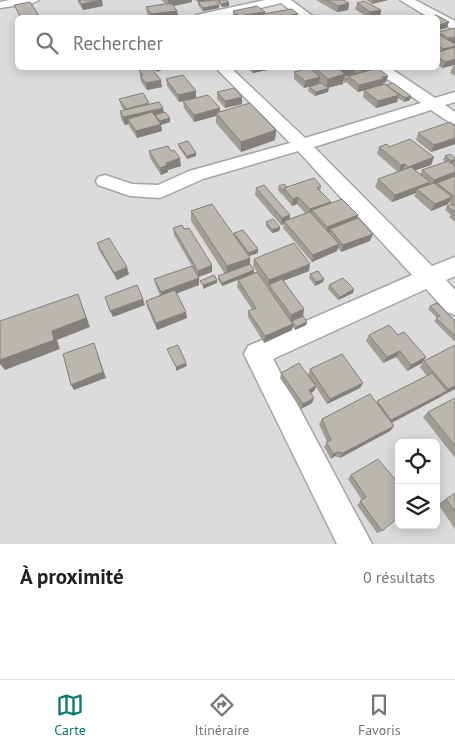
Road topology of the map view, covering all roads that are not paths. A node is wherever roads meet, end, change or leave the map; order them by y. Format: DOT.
graph roads {
  1 [pos="33,0"];
  2 [pos="280,0"];
  3 [pos="284,0"];
  4 [pos="406,0"];
  5 [pos="0,5"];
  6 [pos="213,15"];
  7 [pos="305,15"];
  8 [pos="434,15"];
  9 [pos="455,16"];
  10 [pos="442,19"];
  11 [pos="455,26"];
  12 [pos="225,70"];
  13 [pos="385,70"];
  14 [pos="455,97"];
  15 [pos="434,104"];
  16 [pos="455,119"];
  17 [pos="302,145"];
  18 [pos="105,181"];
  19 [pos="455,266"];
  20 [pos="429,278"];
  21 [pos="455,305"];
  22 [pos="355,544"];
  1 -- 5 [label="street"];
  2 -- 6 [label="street"];
  3 -- 7 [label="street"];
  4 -- 8 [label="street"];
  9 -- 10 [label="street"];
  10 -- 11 [label="street"];
  12 -- 17 [label="street"];
  13 -- 15 [label="street"];
  14 -- 15 [label="street"];
  15 -- 16 [label="street"];
  15 -- 17 [label="street"];
  17 -- 18 [label="street"];
  17 -- 20 [label="street"];
  19 -- 20 [label="street"];
  20 -- 21 [label="street"];
  20 -- 22 [label="street"];
}
